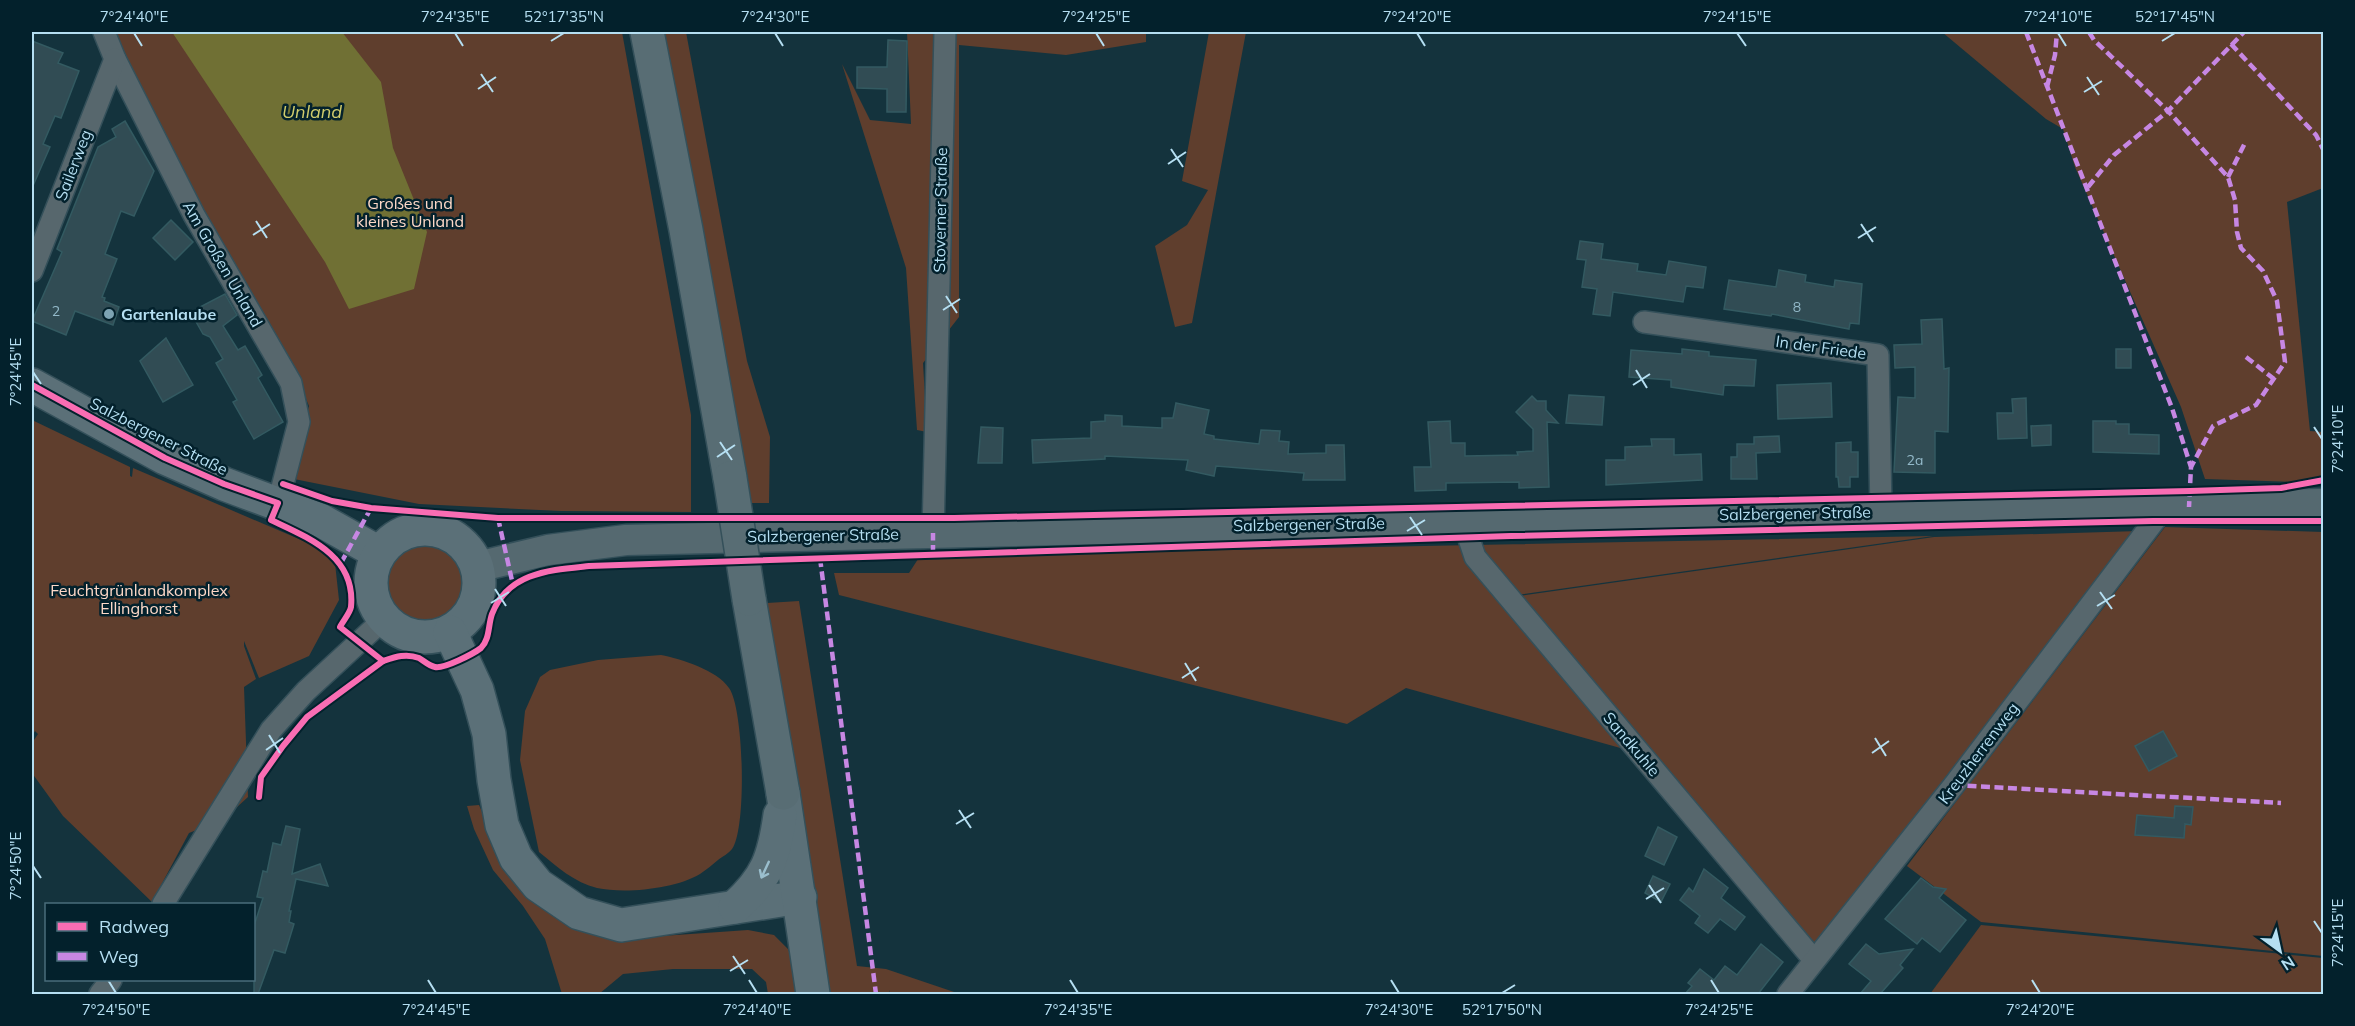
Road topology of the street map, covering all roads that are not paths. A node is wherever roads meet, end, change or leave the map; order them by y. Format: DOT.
graph roads {
  1 [pos="86,32"];
  2 [pos="647,32"];
  3 [pos="945,32"];
  4 [pos="109,45"];
  5 [pos="36,248"];
  6 [pos="32,271"];
  7 [pos="1644,322"];
  8 [pos="32,385"];
  9 [pos="278,503"];
  10 [pos="2324,504"];
  11 [pos="2164,508"];
  12 [pos="1881,511"];
  13 [pos="1463,521"];
  14 [pos="933,533"];
  15 [pos="379,553"];
  16 [pos="477,567"];
  17 [pos="384,619"];
  18 [pos="450,632"];
  19 [pos="783,793"];
  20 [pos="800,897"];
  21 [pos="165,903"];
  22 [pos="735,907"];
  23 [pos="1814,960"];
  24 [pos="110,981"];
  25 [pos="100,994"];
  26 [pos="813,994"];
  27 [pos="1788,994"];
  1 -- 4 [label="street"];
  2 -- 19 [label="highway, bridge"];
  3 -- 14 [label="street, Stoverner Straße"];
  4 -- 5 [label="street, Sailerweg"];
  4 -- 9 [label="street, Am Großen Unland"];
  5 -- 6 [label="street, Sailerweg"];
  7 -- 12 [label="street, In der Friede"];
  8 -- 9 [label="main road, Salzbergener Straße"];
  9 -- 15 [label="main road, Salzbergener Straße"];
  10 -- 11 [label="main road, Salzbergener Straße"];
  11 -- 12 [label="main road, Salzbergener Straße"];
  11 -- 23 [label="street, Kreuzherrenweg"];
  12 -- 13 [label="main road, Salzbergener Straße"];
  13 -- 14 [label="main road, Salzbergener Straße"];
  13 -- 23 [label="street, Sandkuhle"];
  14 -- 16 [label="main road, Salzbergener Straße"];
  15 -- 16 [label="main road"];
  15 -- 17 [label="main road"];
  16 -- 18 [label="main road"];
  17 -- 18 [label="main road"];
  17 -- 21 [label="street"];
  18 -- 22 [label="main road"];
  19 -- 20 [label="main road"];
  19 -- 22 [label="main road, one-way"];
  20 -- 22 [label="main road"];
  20 -- 26 [label="main road"];
  23 -- 27 [label="street, Kreuzherrenweg"];
  24 -- 25 [label="street"];
}
